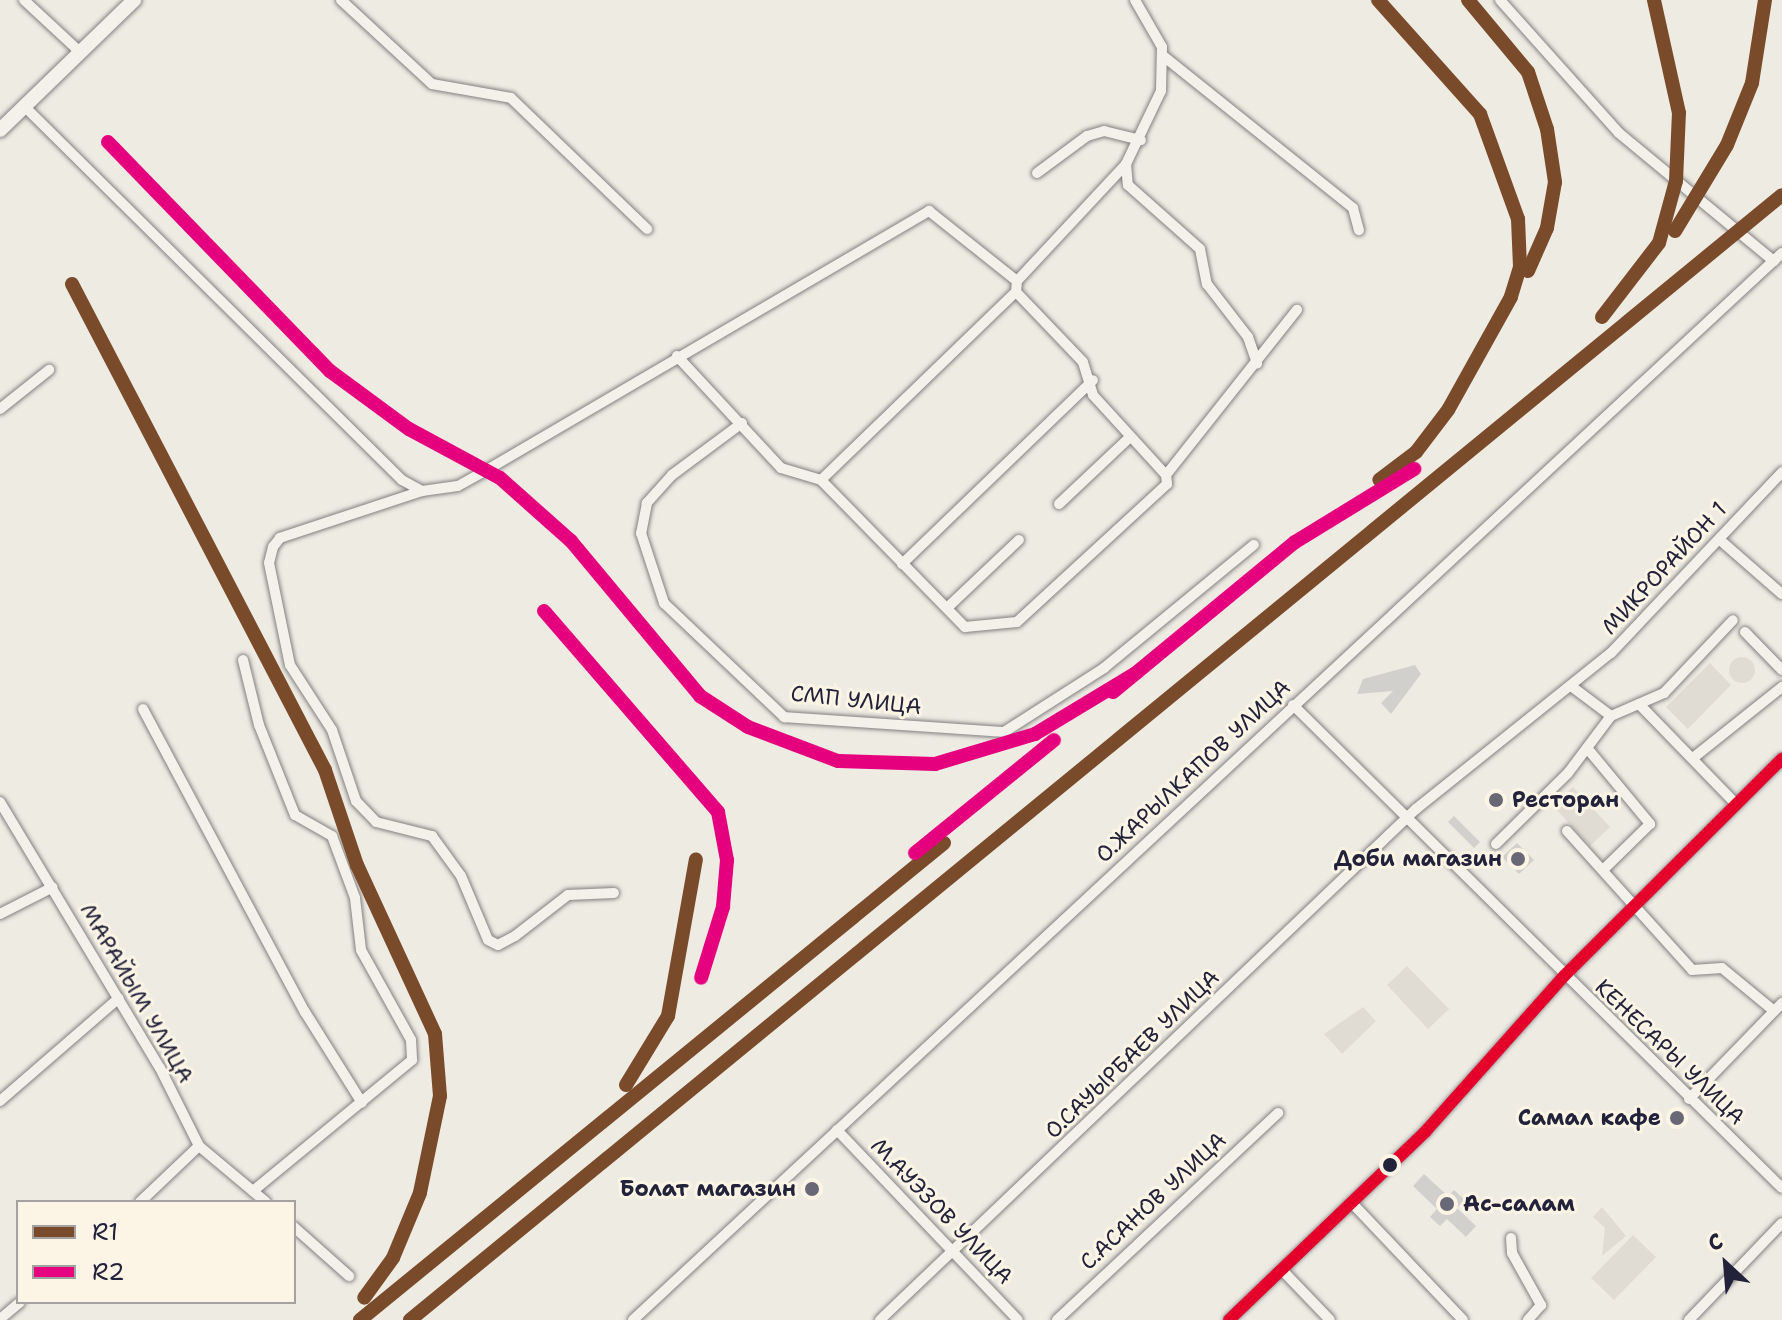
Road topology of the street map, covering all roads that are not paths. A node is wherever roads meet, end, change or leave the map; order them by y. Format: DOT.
graph roads {
  1 [pos="24,0"];
  2 [pos="134,0"];
  3 [pos="341,0"];
  4 [pos="1135,0"];
  5 [pos="1500,0"];
  6 [pos="1162,51"];
  7 [pos="80,52"];
  8 [pos="24,106"];
  9 [pos="0,130"];
  10 [pos="1141,140"];
  11 [pos="1126,164"];
  12 [pos="1037,173"];
  13 [pos="647,229"];
  14 [pos="1359,230"];
  15 [pos="1778,257"];
  16 [pos="1016,287"];
  17 [pos="1297,310"];
  18 [pos="677,356"];
  19 [pos="1257,363"];
  20 [pos="49,370"];
  21 [pos="1093,380"];
  22 [pos="0,409"];
  23 [pos="742,423"];
  24 [pos="1129,438"];
  25 [pos="1782,472"];
  26 [pos="1166,475"];
  27 [pos="821,480"];
  28 [pos="422,491"];
  29 [pos="1059,504"];
  30 [pos="1019,540"];
  31 [pos="1720,540"];
  32 [pos="1254,545"];
  33 [pos="902,564"];
  34 [pos="1782,594"];
  35 [pos="947,608"];
  36 [pos="1733,620"];
  37 [pos="1745,632"];
  38 [pos="243,660"];
  39 [pos="1782,670"];
  40 [pos="1571,686"];
  41 [pos="1782,687"];
  42 [pos="1639,704"];
  43 [pos="1293,705"];
  44 [pos="143,709"];
  45 [pos="1611,716"];
  46 [pos="1587,748"];
  47 [pos="1693,758"];
  48 [pos="1782,759"];
  49 [pos="0,802"];
  50 [pos="1736,804"];
  51 [pos="1410,814"];
  52 [pos="1567,831"];
  53 [pos="1496,844"];
  54 [pos="1603,870"];
  55 [pos="53,887"];
  56 [pos="614,893"];
  57 [pos="1633,907"];
  58 [pos="0,914"];
  59 [pos="1564,976"];
  60 [pos="119,998"];
  61 [pos="1782,1003"];
  62 [pos="1774,1011"];
  63 [pos="1689,1099"];
  64 [pos="0,1101"];
  65 [pos="362,1103"];
  66 [pos="1278,1113"];
  67 [pos="837,1130"];
  68 [pos="199,1146"];
  69 [pos="1782,1188"];
  70 [pos="253,1191"];
  71 [pos="142,1200"];
  72 [pos="264,1200"];
  73 [pos="1352,1203"];
  74 [pos="1782,1223"];
  75 [pos="296,1229"];
  76 [pos="1511,1238"];
  77 [pos="954,1254"];
  78 [pos="1282,1270"];
  79 [pos="349,1276"];
  80 [pos="18,1304"];
  81 [pos="0,1319"];
  82 [pos="633,1320"];
  83 [pos="880,1320"];
  84 [pos="1018,1320"];
  85 [pos="1057,1320"];
  86 [pos="1229,1320"];
  87 [pos="1330,1320"];
  88 [pos="1463,1320"];
  89 [pos="1528,1320"];
  90 [pos="1689,1320"];
  1 -- 7 [label="street"];
  2 -- 7 [label="street"];
  3 -- 13 [label="street"];
  4 -- 6 [label="street"];
  5 -- 15 [label="street"];
  6 -- 10 [label="street"];
  6 -- 14 [label="street"];
  7 -- 8 [label="street"];
  8 -- 9 [label="street"];
  8 -- 28 [label="street"];
  10 -- 11 [label="street"];
  10 -- 12 [label="street"];
  11 -- 16 [label="street"];
  11 -- 19 [label="street"];
  15 -- 43 [label="street, О.ЖАРЫЛКАПОВ УЛИЦА"];
  16 -- 18 [label="street"];
  16 -- 21 [label="street"];
  16 -- 27 [label="street"];
  17 -- 19 [label="street"];
  18 -- 23 [label="street"];
  18 -- 28 [label="street"];
  19 -- 26 [label="street"];
  20 -- 22 [label="street"];
  21 -- 24 [label="street"];
  21 -- 33 [label="street"];
  23 -- 27 [label="street"];
  23 -- 32 [label="street, СМП УЛИЦА"];
  24 -- 26 [label="street"];
  24 -- 29 [label="street"];
  25 -- 31 [label="street, МИКРОРАЙОН 1"];
  26 -- 35 [label="street"];
  27 -- 33 [label="street"];
  28 -- 56 [label="street"];
  30 -- 35 [label="street"];
  31 -- 34 [label="street"];
  31 -- 40 [label="street, МИКРОРАЙОН 1"];
  33 -- 35 [label="street"];
  36 -- 42 [label="street"];
  37 -- 39 [label="street"];
  38 -- 65 [label="street"];
  40 -- 45 [label="street"];
  40 -- 51 [label="street, МИКРОРАЙОН 1"];
  41 -- 47 [label="street"];
  42 -- 45 [label="street"];
  42 -- 47 [label="street"];
  43 -- 51 [label="street, КЕНЕСАРЫ УЛИЦА"];
  43 -- 67 [label="street, О.ЖАРЫЛКАПОВ УЛИЦА"];
  44 -- 65 [label="street"];
  45 -- 46 [label="street"];
  46 -- 53 [label="street"];
  46 -- 54 [label="street"];
  47 -- 50 [label="street"];
  48 -- 50 [label="street"];
  49 -- 55 [label="street, МАРАЙЫМ УЛИЦА"];
  50 -- 57 [label="street"];
  51 -- 59 [label="street, КЕНЕСАРЫ УЛИЦА"];
  51 -- 77 [label="street, О.САУЫРБАЕВ УЛИЦА"];
  52 -- 54 [label="street"];
  54 -- 57 [label="street"];
  55 -- 58 [label="street"];
  55 -- 60 [label="street, МАРАЙЫМ УЛИЦА"];
  57 -- 59 [label="street"];
  57 -- 62 [label="street"];
  59 -- 63 [label="street, КЕНЕСАРЫ УЛИЦА"];
  59 -- 73 [label="street"];
  60 -- 64 [label="street"];
  60 -- 68 [label="street, МАРАЙЫМ УЛИЦА"];
  61 -- 62 [label="street"];
  62 -- 63 [label="street"];
  63 -- 69 [label="street, КЕНЕСАРЫ УЛИЦА"];
  65 -- 70 [label="street"];
  66 -- 85 [label="street, С.АСАНОВ УЛИЦА"];
  67 -- 77 [label="street, М.АУЭЗОВ УЛИЦА"];
  67 -- 82 [label="street, О.ЖАРЫЛКАПОВ УЛИЦА"];
  68 -- 70 [label="street, МАРАЙЫМ УЛИЦА"];
  68 -- 71 [label="street"];
  70 -- 72 [label="street, МАРАЙЫМ УЛИЦА"];
  73 -- 78 [label="street"];
  73 -- 88 [label="street"];
  74 -- 90 [label="street"];
  75 -- 79 [label="street"];
  76 -- 89 [label="street"];
  77 -- 83 [label="street, О.САУЫРБАЕВ УЛИЦА"];
  77 -- 84 [label="street, М.АУЭЗОВ УЛИЦА"];
  78 -- 86 [label="street"];
  78 -- 87 [label="street"];
  80 -- 81 [label="street"];
}
